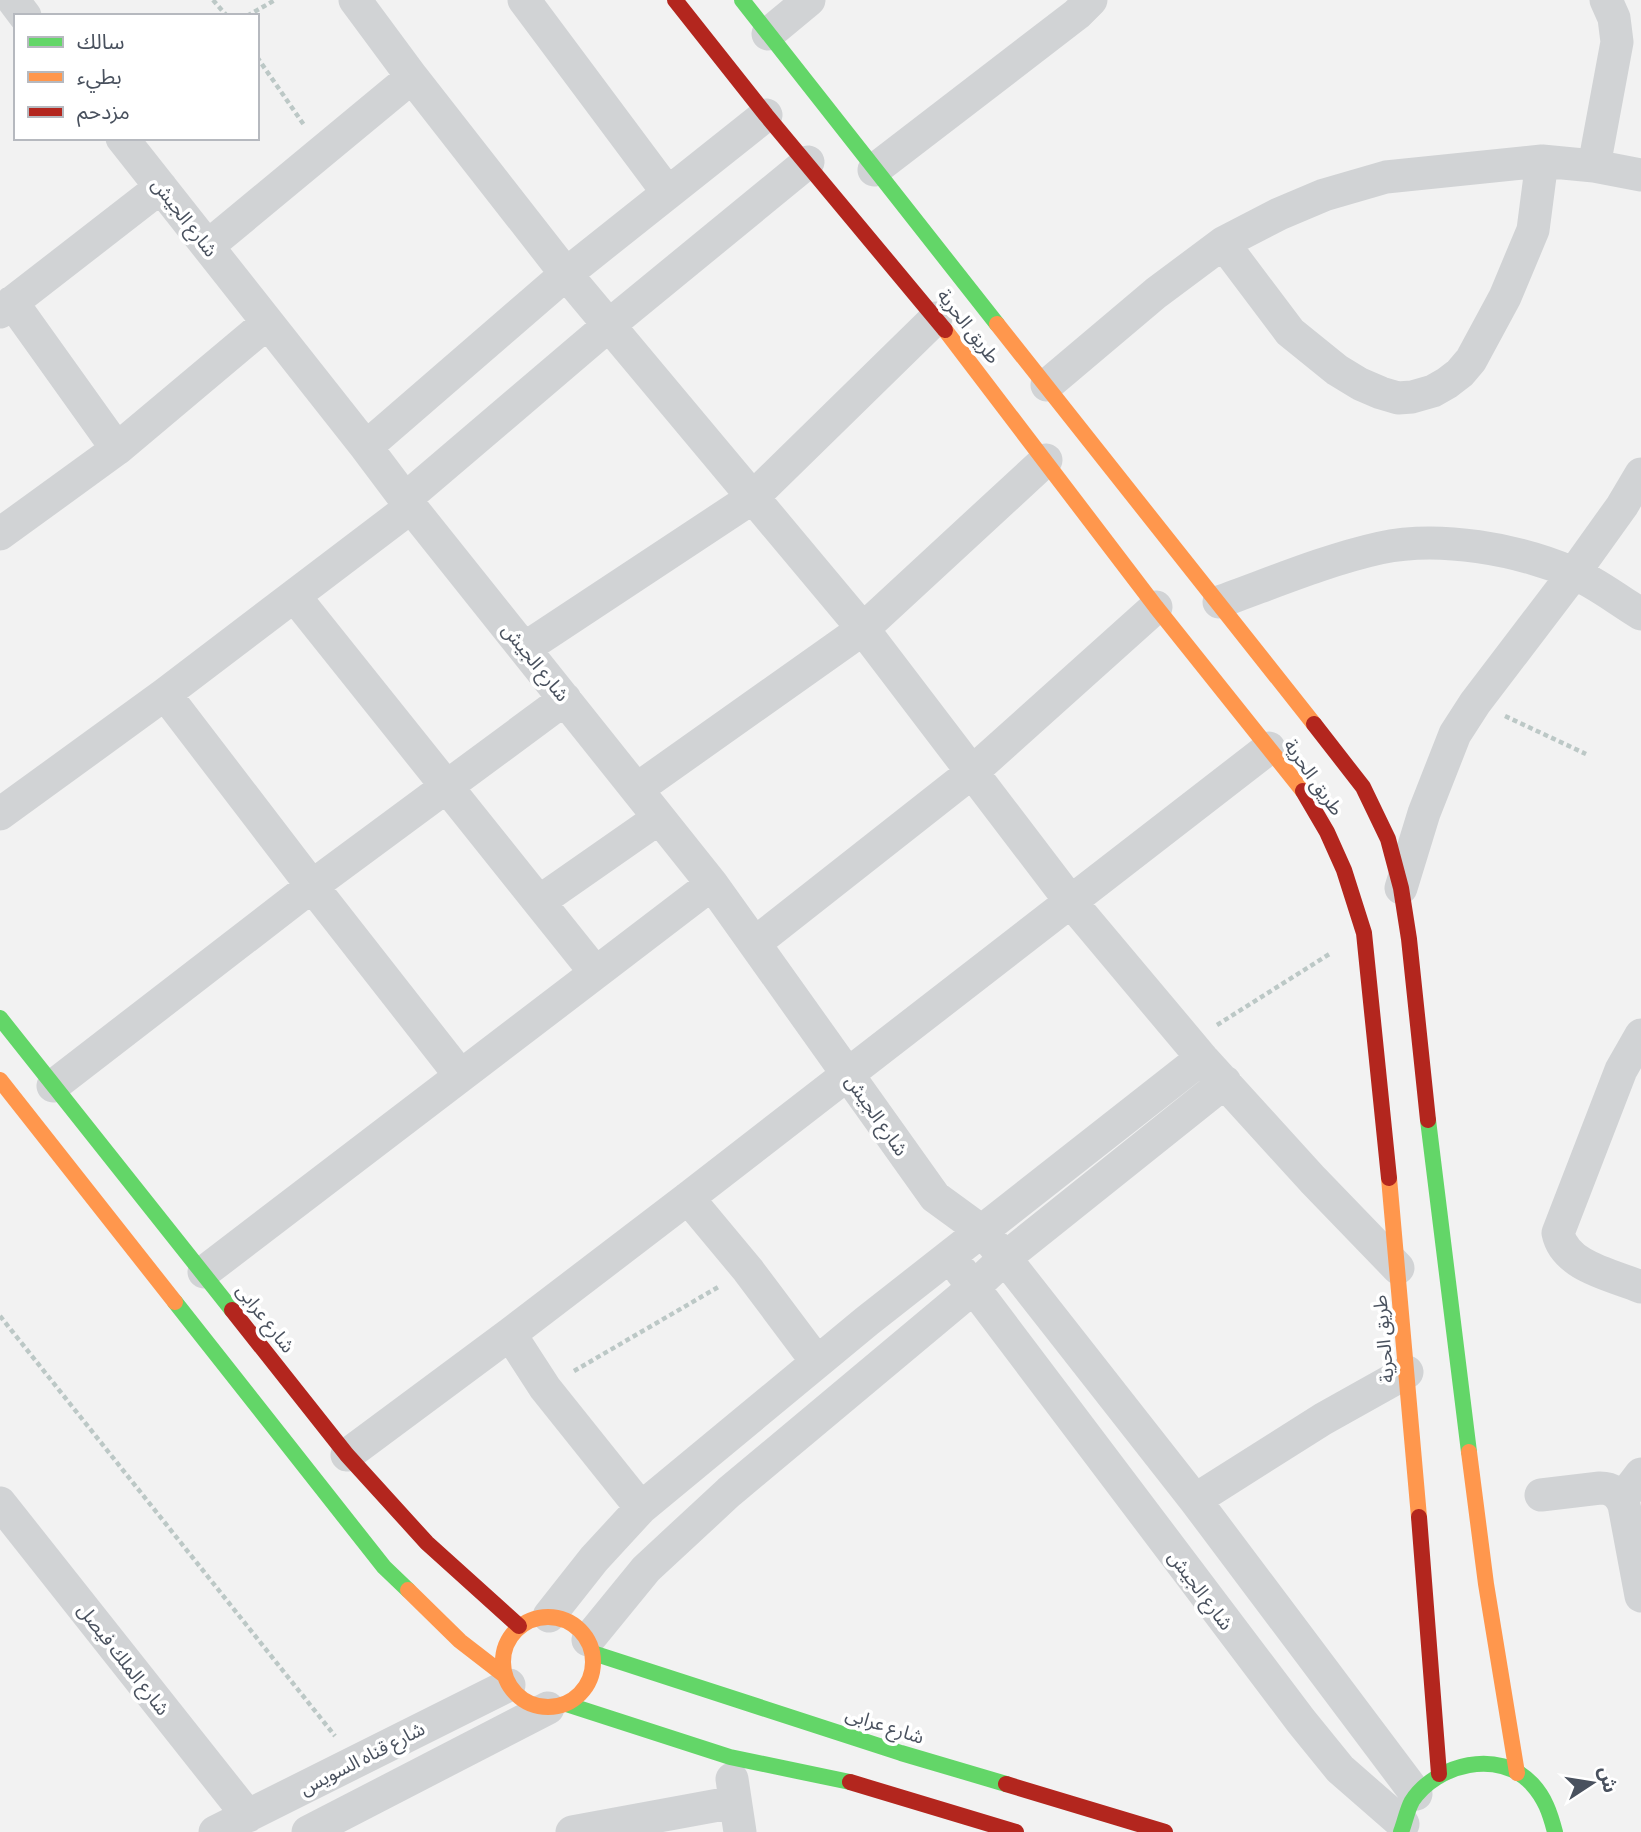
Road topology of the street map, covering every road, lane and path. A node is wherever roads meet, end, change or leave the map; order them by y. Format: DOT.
graph roads {
  1 [pos="213,0"];
  2 [pos="275,0"];
  3 [pos="355,0"];
  4 [pos="524,0"];
  5 [pos="675,0"];
  6 [pos="742,0"];
  7 [pos="809,0"];
  8 [pos="1091,0"];
  9 [pos="1606,0"];
  10 [pos="225,14"];
  11 [pos="250,14"];
  12 [pos="768,34"];
  13 [pos="259,60"];
  14 [pos="412,77"];
  15 [pos="766,115"];
  16 [pos="124,140"];
  17 [pos="322,152"];
  18 [pos="808,162"];
  19 [pos="1542,162"];
  20 [pos="1594,166"];
  21 [pos="874,170"];
  22 [pos="1641,175"];
  23 [pos="161,187"];
  24 [pos="668,193"];
  25 [pos="1223,243"];
  26 [pos="208,246"];
  27 [pos="566,274"];
  28 [pos="6,307"];
  29 [pos="936,318"];
  30 [pos="267,323"];
  31 [pos="608,326"];
  32 [pos="1047,385"];
  33 [pos="366,447"];
  34 [pos="117,449"];
  35 [pos="1045,460"];
  36 [pos="1641,474"];
  37 [pos="751,498"];
  38 [pos="408,503"];
  39 [pos="0,534"];
  40 [pos="1574,573"];
  41 [pos="295,597"];
  42 [pos="1219,603"];
  43 [pos="1156,607"];
  44 [pos="1641,614"];
  45 [pos="863,629"];
  46 [pos="525,648"];
  47 [pos="165,694"];
  48 [pos="565,699"];
  49 [pos="1475,703"];
  50 [pos="1269,748"];
  51 [pos="1586,754"];
  52 [pos="971,773"];
  53 [pos="447,785"];
  54 [pos="637,789"];
  55 [pos="0,814"];
  56 [pos="659,818"];
  57 [pos="712,884"];
  58 [pos="312,886"];
  59 [pos="1401,888"];
  60 [pos="540,901"];
  61 [pos="1071,902"];
  62 [pos="1364,933"];
  63 [pos="755,943"];
  64 [pos="595,972"];
  65 [pos="0,1017"];
  66 [pos="1641,1035"];
  67 [pos="1196,1050"];
  68 [pos="846,1073"];
  69 [pos="460,1075"];
  70 [pos="0,1080"];
  71 [pos="1225,1082"];
  72 [pos="53,1086"];
  73 [pos="935,1197"];
  74 [pos="688,1198"];
  75 [pos="983,1231"];
  76 [pos="951,1257"];
  77 [pos="1005,1258"];
  78 [pos="1398,1268"];
  79 [pos="748,1270"];
  80 [pos="204,1272"];
  81 [pos="1641,1287"];
  82 [pos="973,1288"];
  83 [pos="0,1316"];
  84 [pos="510,1334"];
  85 [pos="817,1362"];
  86 [pos="1407,1372"];
  87 [pos="545,1388"];
  88 [pos="347,1455"];
  89 [pos="1631,1487"];
  90 [pos="1542,1494"];
  91 [pos="1195,1500"];
  92 [pos="0,1503"];
  93 [pos="640,1508"];
  94 [pos="1641,1596"];
  95 [pos="534,1621"];
  96 [pos="590,1647"];
  97 [pos="507,1680"];
  98 [pos="557,1706"];
  99 [pos="730,1757"];
  100 [pos="355,1761"];
  101 [pos="1517,1773"];
  102 [pos="1428,1784"];
  103 [pos="248,1816"];
  104 [pos="738,1817"];
  105 [pos="1401,1830"];
  106 [pos="215,1832"];
  107 [pos="308,1832"];
  108 [pos="572,1832"];
  109 [pos="1016,1832"];
  110 [pos="1165,1832"];
  111 [pos="1555,1832"];
  1 -- 10 [label="path"];
  2 -- 11 [label="path"];
  3 -- 14 [label="street"];
  4 -- 24 [label="street"];
  5 -- 15 [label="main road, طريق الحرية"];
  6 -- 12 [label="main road, طريق الحرية"];
  7 -- 12 [label="street"];
  8 -- 21 [label="street"];
  9 -- 20 [label="street"];
  12 -- 21 [label="main road, طريق الحرية"];
  13 -- 17 [label="path"];
  14 -- 17 [label="street"];
  14 -- 27 [label="street"];
  15 -- 18 [label="main road, طريق الحرية"];
  15 -- 24 [label="street"];
  16 -- 23 [label="street, شارع الجيش"];
  17 -- 26 [label="street"];
  18 -- 29 [label="main road, طريق الحرية"];
  18 -- 31 [label="street"];
  19 -- 20 [label="street"];
  19 -- 25 [label="street"];
  19 -- 25 [label="street"];
  20 -- 22 [label="street"];
  21 -- 32 [label="main road, طريق الحرية"];
  23 -- 26 [label="street, شارع الجيش"];
  23 -- 28 [label="street"];
  24 -- 27 [label="street"];
  25 -- 32 [label="street"];
  26 -- 30 [label="street, شارع الجيش"];
  27 -- 31 [label="street"];
  27 -- 33 [label="street"];
  28 -- 34 [label="street"];
  29 -- 35 [label="main road, طريق الحرية"];
  29 -- 37 [label="street"];
  30 -- 33 [label="street, شارع الجيش"];
  30 -- 34 [label="street"];
  31 -- 37 [label="street"];
  31 -- 38 [label="street"];
  32 -- 42 [label="main road, طريق الحرية"];
  33 -- 38 [label="street, شارع الجيش"];
  34 -- 39 [label="street"];
  35 -- 43 [label="main road, طريق الحرية"];
  35 -- 45 [label="street"];
  36 -- 40 [label="street"];
  37 -- 45 [label="street"];
  37 -- 46 [label="street"];
  38 -- 41 [label="street"];
  38 -- 46 [label="street, شارع الجيش"];
  40 -- 42 [label="street"];
  40 -- 44 [label="street"];
  40 -- 49 [label="street"];
  41 -- 47 [label="street"];
  41 -- 53 [label="street"];
  42 -- 59 [label="main road, طريق الحرية"];
  43 -- 50 [label="main road, طريق الحرية"];
  43 -- 52 [label="street"];
  45 -- 52 [label="street"];
  45 -- 54 [label="street"];
  46 -- 48 [label="street, شارع الجيش"];
  47 -- 55 [label="street"];
  47 -- 58 [label="street"];
  48 -- 53 [label="street"];
  48 -- 54 [label="street, شارع الجيش"];
  49 -- 51 [label="path"];
  49 -- 59 [label="street"];
  50 -- 61 [label="street"];
  50 -- 62 [label="main road, طريق الحرية"];
  52 -- 61 [label="street"];
  52 -- 63 [label="street"];
  53 -- 58 [label="street"];
  53 -- 60 [label="street"];
  54 -- 56 [label="street, شارع الجيش"];
  56 -- 57 [label="street, شارع الجيش"];
  56 -- 60 [label="street"];
  57 -- 63 [label="street, شارع الجيش"];
  57 -- 64 [label="street"];
  58 -- 69 [label="street"];
  58 -- 72 [label="street"];
  59 -- 101 [label="main road, طريق الحرية"];
  60 -- 64 [label="street"];
  61 -- 67 [label="street"];
  61 -- 68 [label="street"];
  62 -- 67 [label="path"];
  62 -- 78 [label="main road, طريق الحرية"];
  63 -- 68 [label="street, شارع الجيش"];
  64 -- 69 [label="street"];
  65 -- 72 [label="main road, شارع عرابى"];
  66 -- 81 [label="street"];
  67 -- 71 [label="street"];
  67 -- 75 [label="street"];
  68 -- 73 [label="street, شارع الجيش"];
  68 -- 74 [label="street"];
  69 -- 80 [label="street"];
  70 -- 97 [label="main road"];
  71 -- 77 [label="street"];
  71 -- 78 [label="street"];
  72 -- 80 [label="main road, شارع عرابى"];
  73 -- 75 [label="street, شارع الجيش"];
  73 -- 76 [label="street, شارع الجيش"];
  74 -- 79 [label="street"];
  74 -- 84 [label="street"];
  75 -- 76 [label="street"];
  75 -- 77 [label="street, شارع الجيش"];
  76 -- 82 [label="street, شارع الجيش"];
  76 -- 85 [label="street"];
  77 -- 82 [label="street"];
  77 -- 91 [label="street, شارع الجيش"];
  78 -- 86 [label="main road, طريق الحرية"];
  79 -- 85 [label="street"];
  79 -- 87 [label="path"];
  80 -- 88 [label="main road, شارع عرابى"];
  82 -- 96 [label="street"];
  82 -- 105 [label="street, شارع الجيش"];
  83 -- 100 [label="path"];
  84 -- 87 [label="street"];
  84 -- 88 [label="street"];
  85 -- 93 [label="street"];
  86 -- 91 [label="street"];
  86 -- 102 [label="main road, طريق الحرية"];
  87 -- 93 [label="street"];
  88 -- 95 [label="main road, شارع عرابى"];
  89 -- 90 [label="street"];
  89 -- 94 [label="street"];
  91 -- 102 [label="street, شارع الجيش"];
  92 -- 103 [label="street, شارع الملك فيصل"];
  93 -- 95 [label="street"];
  95 -- 96 [label="main road"];
  95 -- 97 [label="main road"];
  96 -- 98 [label="main road"];
  96 -- 110 [label="main road, شارع عرابى"];
  97 -- 98 [label="main road"];
  97 -- 100 [label="street, شارع قناه السويس"];
  98 -- 99 [label="main road"];
  98 -- 107 [label="street"];
  99 -- 104 [label="street"];
  99 -- 109 [label="main road"];
  100 -- 103 [label="street, شارع قناه السويس"];
  101 -- 102 [label="main road"];
  101 -- 111 [label="main road"];
  102 -- 105 [label="main road"];
  103 -- 106 [label="street, شارع قناه السويس"];
  104 -- 108 [label="street"];
}
